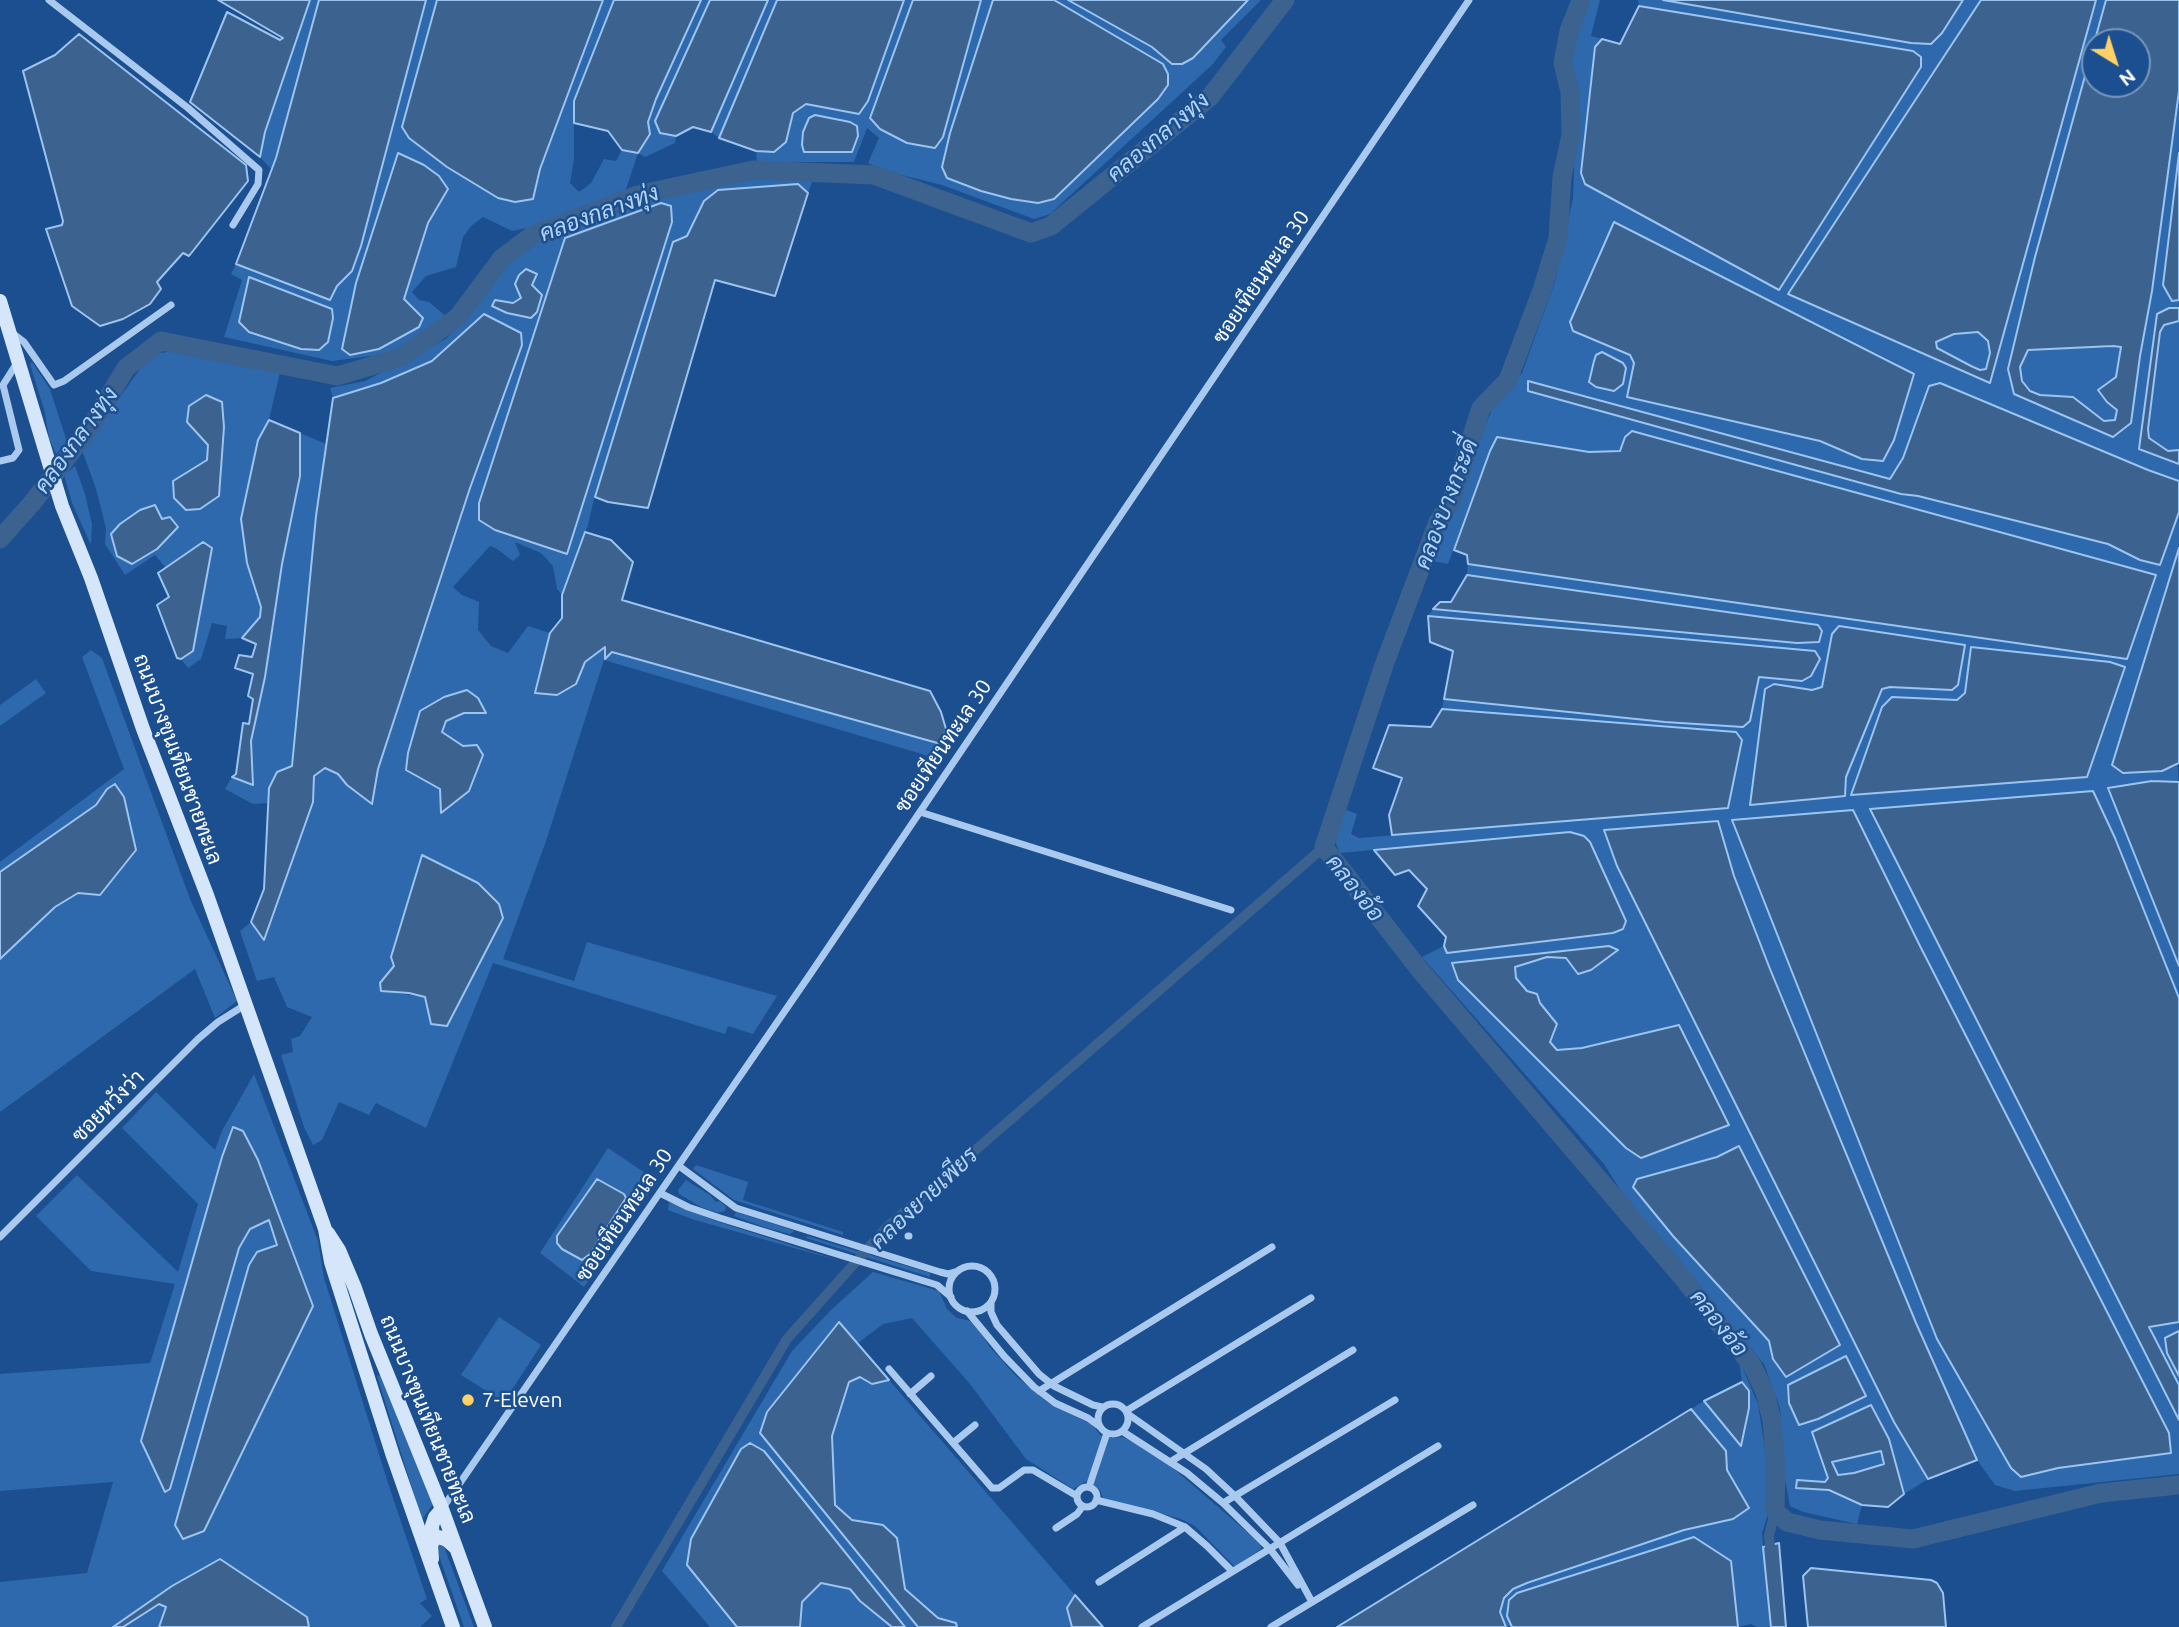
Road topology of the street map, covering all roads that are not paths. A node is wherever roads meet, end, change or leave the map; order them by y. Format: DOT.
graph roads {
  1 [pos="48,0"];
  2 [pos="1469,0"];
  3 [pos="233,225"];
  4 [pos="0,301"];
  5 [pos="171,305"];
  6 [pos="8,330"];
  7 [pos="18,363"];
  8 [pos="0,461"];
  9 [pos="920,812"];
  10 [pos="1231,910"];
  11 [pos="245,1004"];
  12 [pos="679,1166"];
  13 [pos="660,1193"];
  14 [pos="727,1202"];
  15 [pos="724,1219"];
  16 [pos="803,1228"];
  17 [pos="325,1229"];
  18 [pos="0,1237"];
  19 [pos="799,1242"];
  20 [pos="1272,1247"];
  21 [pos="958,1271"];
  22 [pos="951,1297"];
  23 [pos="1311,1298"];
  24 [pos="991,1302"];
  25 [pos="967,1311"];
  26 [pos="1353,1350"];
  27 [pos="889,1369"];
  28 [pos="932,1376"];
  29 [pos="1051,1383"];
  30 [pos="1039,1391"];
  31 [pos="910,1394"];
  32 [pos="1395,1400"];
  33 [pos="1102,1407"];
  34 [pos="1127,1413"];
  35 [pos="975,1425"];
  36 [pos="1099,1426"];
  37 [pos="1122,1431"];
  38 [pos="1107,1433"];
  39 [pos="953,1443"];
  40 [pos="1438,1446"];
  41 [pos="1184,1454"];
  42 [pos="1170,1462"];
  43 [pos="1089,1487"];
  44 [pos="1077,1496"];
  45 [pos="1235,1496"];
  46 [pos="1096,1500"];
  47 [pos="1223,1503"];
  48 [pos="1473,1505"];
  49 [pos="1083,1506"];
  50 [pos="442,1509"];
  51 [pos="1185,1527"];
  52 [pos="1056,1528"];
  53 [pos="433,1541"];
  54 [pos="1280,1543"];
  55 [pos="456,1549"];
  56 [pos="1270,1549"];
  57 [pos="432,1567"];
  58 [pos="1232,1571"];
  59 [pos="1099,1582"];
  60 [pos="1311,1602"];
  61 [pos="453,1627"];
  62 [pos="485,1627"];
  63 [pos="1142,1627"];
  64 [pos="1271,1627"];
  1 -- 3 [label="street"];
  2 -- 9 [label="street, ซอยเทียนทะเล 30"];
  4 -- 6 [label="main road, ถนนบางขุนเทียนชายทะเล"];
  5 -- 6 [label="street"];
  6 -- 7 [label="main road, ถนนบางขุนเทียนชายทะเล"];
  7 -- 8 [label="street"];
  7 -- 11 [label="main road, ถนนบางขุนเทียนชายทะเล"];
  9 -- 10 [label="street"];
  9 -- 12 [label="street, ซอยเทียนทะเล 30"];
  11 -- 17 [label="main road, ถนนบางขุนเทียนชายทะเล"];
  11 -- 18 [label="street, ซอยหวังว่า"];
  12 -- 13 [label="street, ซอยเทียนทะเล 30"];
  12 -- 14 [label="street"];
  13 -- 15 [label="street"];
  13 -- 50 [label="street, ซอยเทียนทะเล 30"];
  14 -- 15 [label="street"];
  14 -- 16 [label="street"];
  15 -- 19 [label="street"];
  16 -- 19 [label="street"];
  16 -- 21 [label="street"];
  17 -- 50 [label="main road, ถนนบางขุนเทียนชายทะเล"];
  17 -- 57 [label="main road, ถนนบางขุนเทียนชายทะเล"];
  19 -- 22 [label="street"];
  20 -- 29 [label="street"];
  21 -- 22 [label="street"];
  21 -- 24 [label="street"];
  22 -- 25 [label="street"];
  23 -- 34 [label="street"];
  24 -- 25 [label="street"];
  24 -- 29 [label="street"];
  25 -- 30 [label="street"];
  26 -- 41 [label="street"];
  27 -- 31 [label="street"];
  28 -- 31 [label="street"];
  29 -- 30 [label="street"];
  29 -- 33 [label="street"];
  30 -- 36 [label="street"];
  31 -- 39 [label="street"];
  32 -- 45 [label="street"];
  33 -- 34 [label="street"];
  33 -- 36 [label="street"];
  34 -- 37 [label="street"];
  34 -- 41 [label="street"];
  35 -- 39 [label="street"];
  36 -- 38 [label="street"];
  37 -- 38 [label="street"];
  37 -- 42 [label="street"];
  38 -- 43 [label="street"];
  39 -- 44 [label="street"];
  40 -- 54 [label="street"];
  41 -- 42 [label="street"];
  41 -- 45 [label="street"];
  42 -- 47 [label="street"];
  43 -- 44 [label="street"];
  43 -- 46 [label="street"];
  44 -- 49 [label="street"];
  45 -- 47 [label="street"];
  45 -- 54 [label="street"];
  46 -- 49 [label="street"];
  46 -- 51 [label="street"];
  47 -- 56 [label="street"];
  48 -- 60 [label="street"];
  49 -- 52 [label="street"];
  50 -- 53 [label="main road"];
  50 -- 55 [label="main road, ถนนบางขุนเทียนชายทะเล"];
  51 -- 58 [label="street"];
  51 -- 59 [label="street"];
  53 -- 55 [label="main road"];
  53 -- 57 [label="main road"];
  54 -- 56 [label="street"];
  54 -- 60 [label="street"];
  55 -- 62 [label="main road, ถนนบางขุนเทียนชายทะเล"];
  56 -- 58 [label="street"];
  56 -- 60 [label="street"];
  57 -- 61 [label="main road, ถนนบางขุนเทียนชายทะเล"];
  58 -- 63 [label="street"];
  60 -- 64 [label="street"];
}
